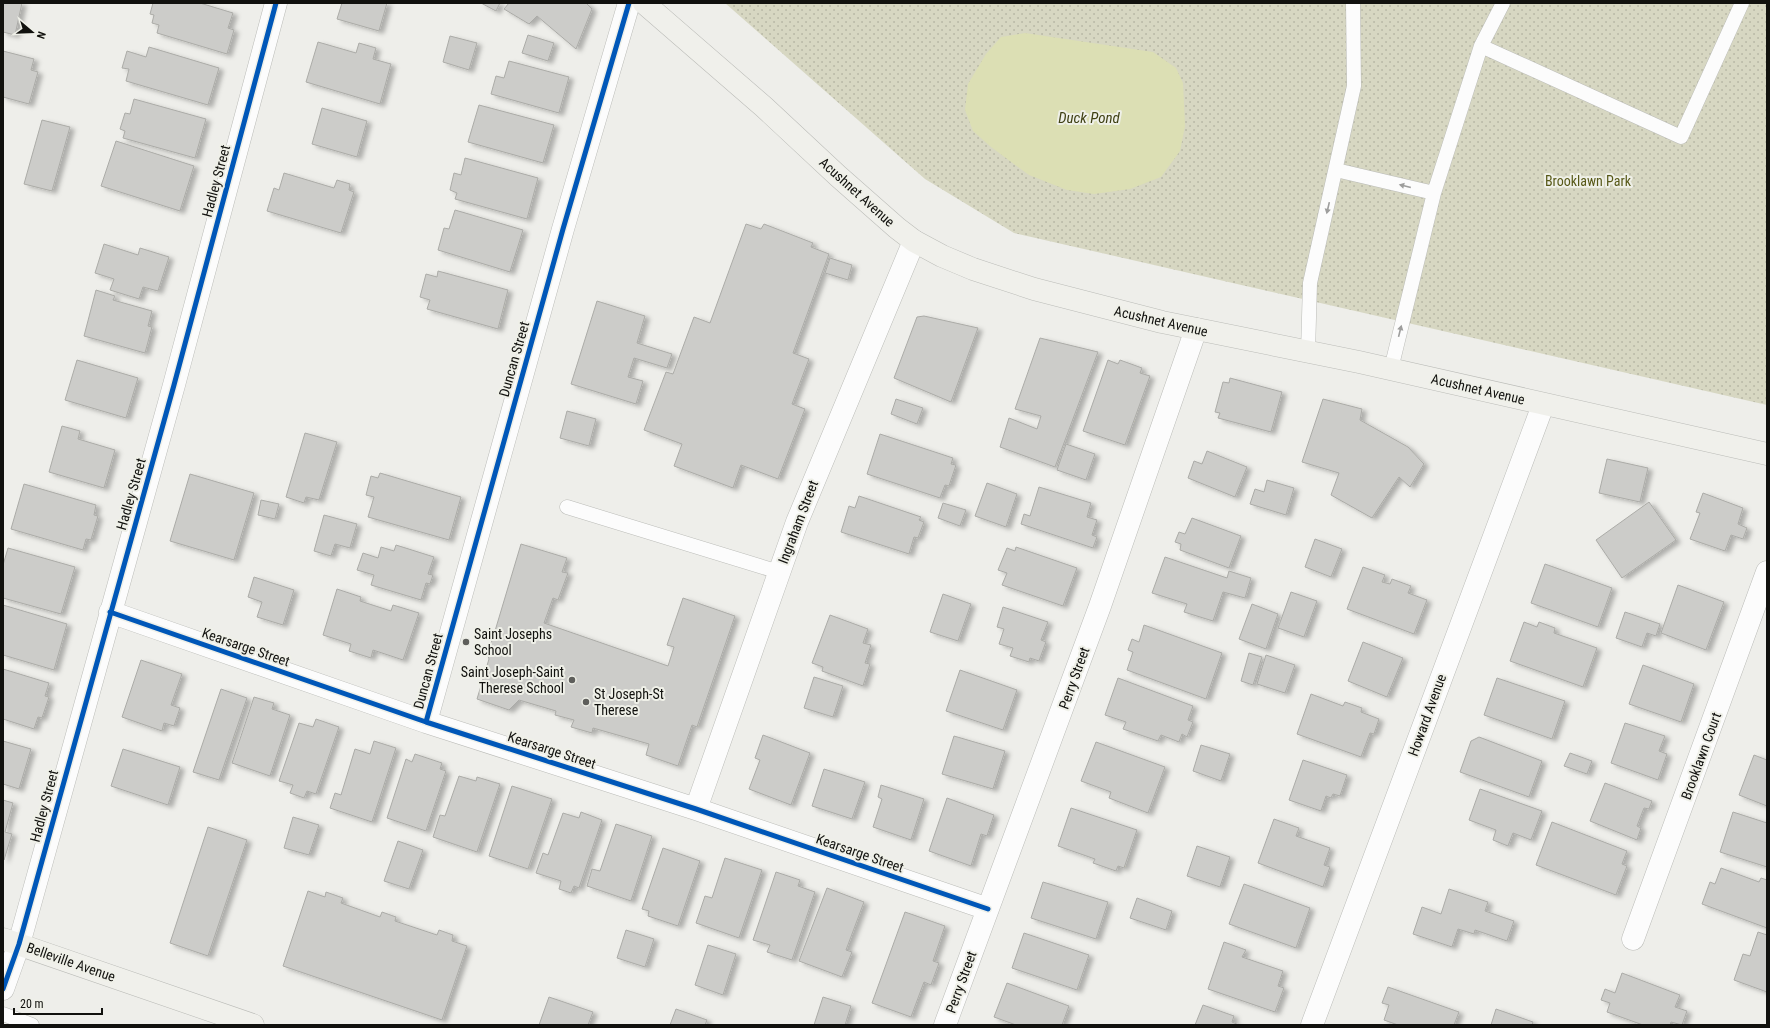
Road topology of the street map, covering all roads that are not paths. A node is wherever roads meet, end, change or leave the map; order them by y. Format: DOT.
graph roads {
  1 [pos="276,3"];
  2 [pos="629,3"];
  3 [pos="644,3"];
  4 [pos="1353,3"];
  5 [pos="1503,3"];
  6 [pos="1742,3"];
  7 [pos="1481,46"];
  8 [pos="1336,170"];
  9 [pos="1434,193"];
  10 [pos="914,241"];
  11 [pos="1196,329"];
  12 [pos="1308,352"];
  13 [pos="1391,369"];
  14 [pos="1543,405"];
  15 [pos="1767,454"];
  16 [pos="567,507"];
  17 [pos="779,572"];
  18 [pos="1767,572"];
  19 [pos="110,612"];
  20 [pos="426,722"];
  21 [pos="696,809"];
  22 [pos="988,909"];
  23 [pos="1633,938"];
  24 [pos="11,942"];
  25 [pos="3,989"];
  26 [pos="3,1014"];
  27 [pos="32,1025"];
  28 [pos="253,1025"];
  29 [pos="945,1025"];
  30 [pos="1312,1025"];
  1 -- 19 [label="street, Hadley Street"];
  2 -- 20 [label="street, Duncan Street"];
  3 -- 10 [label="main road, Acushnet Avenue"];
  4 -- 8 [label="lane"];
  5 -- 7 [label="lane"];
  6 -- 7 [label="lane"];
  7 -- 9 [label="lane"];
  9 -- 8 [label="lane, one-way"];
  8 -- 12 [label="lane, one-way"];
  13 -- 9 [label="lane, one-way"];
  10 -- 11 [label="main road, Acushnet Avenue"];
  10 -- 17 [label="street, Ingraham Street"];
  11 -- 12 [label="main road, Acushnet Avenue"];
  11 -- 22 [label="street, Perry Street"];
  12 -- 13 [label="main road, Acushnet Avenue"];
  13 -- 14 [label="main road, Acushnet Avenue"];
  14 -- 15 [label="main road, Acushnet Avenue"];
  14 -- 30 [label="street, Howard Avenue"];
  16 -- 17 [label="lane"];
  17 -- 21 [label="street, Ingraham Street"];
  18 -- 23 [label="street, Brooklawn Court"];
  19 -- 20 [label="street, Kearsarge Street"];
  19 -- 24 [label="street, Hadley Street"];
  20 -- 21 [label="street, Kearsarge Street"];
  21 -- 22 [label="street, Kearsarge Street"];
  22 -- 29 [label="street, Perry Street"];
  24 -- 25 [label="street, Hadley Street"];
  24 -- 28 [label="main road, Belleville Avenue"];
  26 -- 27 [label="lane"];
}
